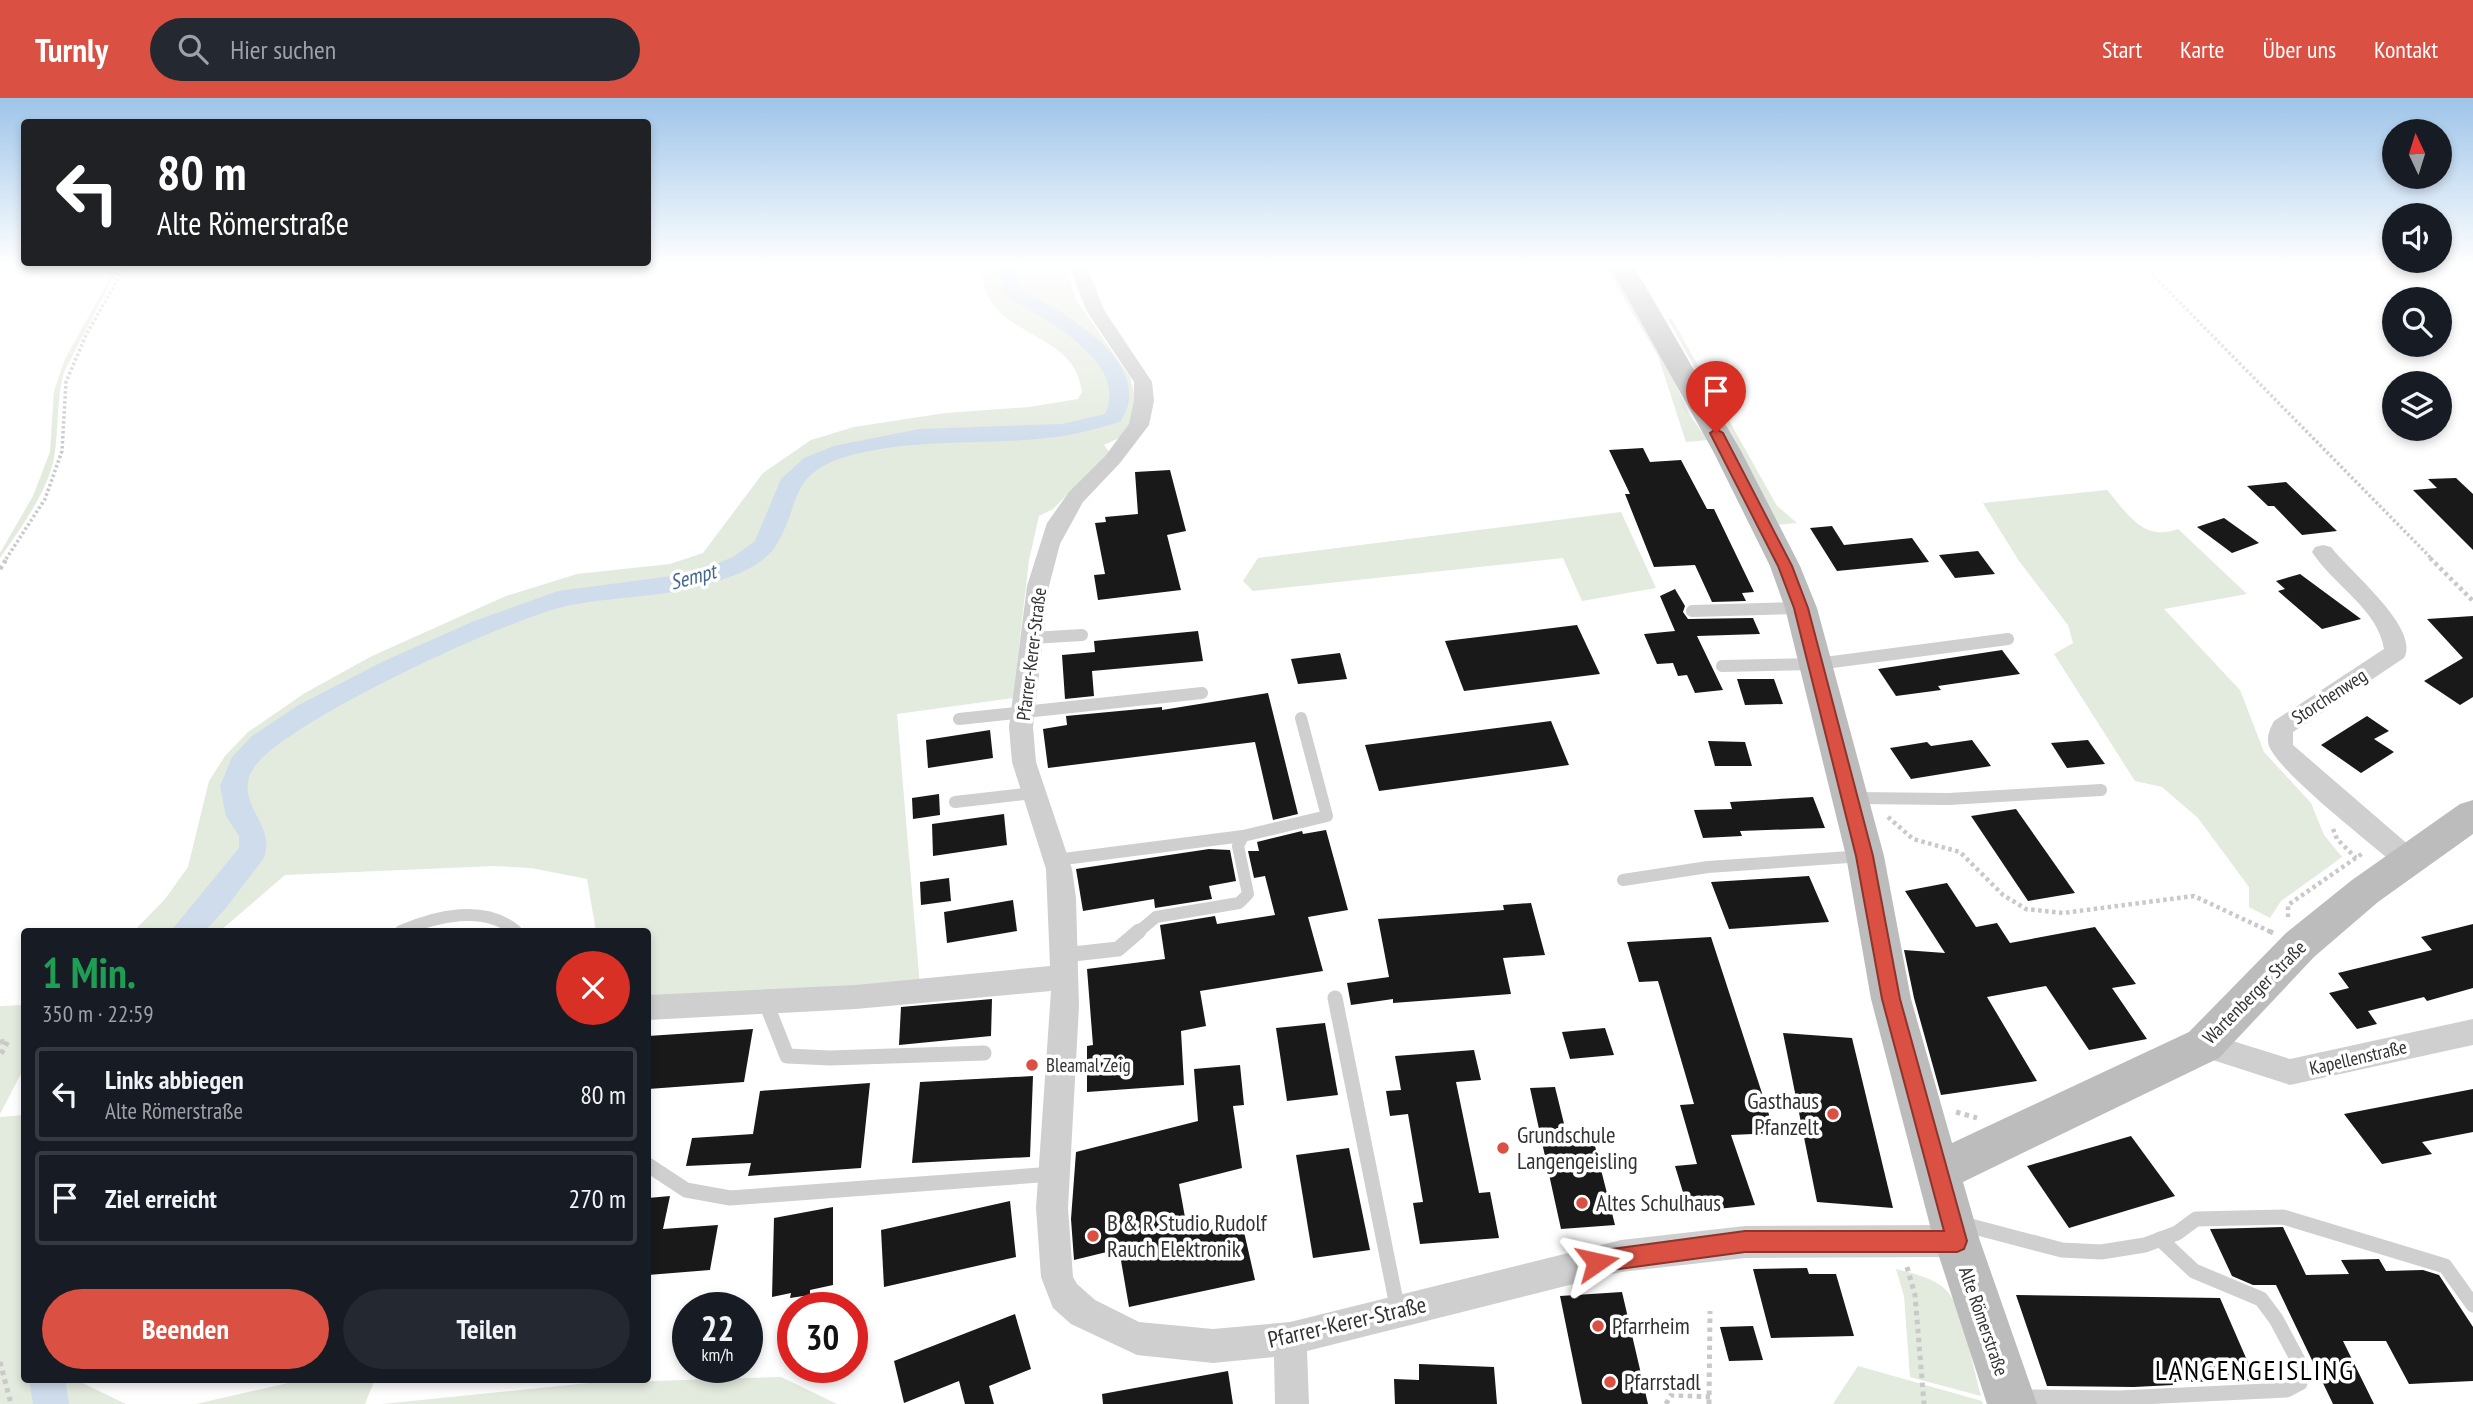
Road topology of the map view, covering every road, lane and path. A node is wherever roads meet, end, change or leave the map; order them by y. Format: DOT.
graph roads {
  1 [pos="92,324"];
  2 [pos="1104,324"];
  3 [pos="1655,324"];
  4 [pos="2202,324"];
  5 [pos="2323,552"];
  6 [pos="0,569"];
  7 [pos="2473,601"];
  8 [pos="1801,608"];
  9 [pos="1692,611"];
  10 [pos="1082,635"];
  11 [pos="1032,638"];
  12 [pos="2008,639"];
  13 [pos="1817,664"];
  14 [pos="1722,666"];
  15 [pos="1202,693"];
  16 [pos="1023,711"];
  17 [pos="1301,718"];
  18 [pos="959,719"];
  19 [pos="2101,790"];
  20 [pos="1033,793"];
  21 [pos="1860,798"];
  22 [pos="955,802"];
  23 [pos="2473,814"];
  24 [pos="1243,836"];
  25 [pos="1865,856"];
  26 [pos="1056,860"];
  27 [pos="2409,861"];
  28 [pos="1623,880"];
  29 [pos="410,928"];
  30 [pos="512,928"];
  31 [pos="2300,945"];
  32 [pos="1064,966"];
  33 [pos="1335,998"];
  34 [pos="766,1003"];
  35 [pos="651,1007"];
  36 [pos="2473,1032"];
  37 [pos="0,1042"];
  38 [pos="2204,1045"];
  39 [pos="984,1052"];
  40 [pos="0,1056"];
  41 [pos="651,1167"];
  42 [pos="1937,1167"];
  43 [pos="1054,1174"];
  44 [pos="1955,1231"];
  45 [pos="2160,1240"];
  46 [pos="1906,1266"];
  47 [pos="2473,1305"];
  48 [pos="1398,1311"];
  49 [pos="1710,1311"];
  50 [pos="1290,1339"];
  51 [pos="0,1362"];
  52 [pos="2011,1400"];
  53 [pos="1710,1401"];
  54 [pos="11,1404"];
  55 [pos="1292,1404"];
  56 [pos="1666,1404"];
  57 [pos="1924,1404"];
  1 -- 6 [label="path"];
  2 -- 11 [label="street, Pfarrer-Kerer-Straße"];
  3 -- 8 [label="main road, Alte Römerstraße"];
  4 -- 7 [label="path"];
  5 -- 27 [label="street, Storchenweg"];
  8 -- 9 [label="lane"];
  8 -- 13 [label="main road, Alte Römerstraße"];
  10 -- 11 [label="lane"];
  11 -- 16 [label="street, Pfarrer-Kerer-Straße"];
  12 -- 13 [label="lane"];
  13 -- 14 [label="lane"];
  13 -- 21 [label="main road, Alte Römerstraße"];
  15 -- 16 [label="lane"];
  16 -- 18 [label="lane"];
  16 -- 20 [label="street, Pfarrer-Kerer-Straße"];
  17 -- 24 [label="lane"];
  19 -- 21 [label="lane"];
  20 -- 22 [label="lane"];
  20 -- 26 [label="street, Pfarrer-Kerer-Straße"];
  21 -- 25 [label="main road, Alte Römerstraße"];
  21 -- 31 [label="path"];
  23 -- 27 [label="main road, Wartenberger Straße"];
  24 -- 26 [label="lane"];
  24 -- 32 [label="lane"];
  25 -- 28 [label="lane"];
  25 -- 42 [label="main road, Alte Römerstraße"];
  26 -- 32 [label="street, Pfarrer-Kerer-Straße"];
  27 -- 31 [label="main road, Wartenberger Straße"];
  29 -- 30 [label="lane"];
  31 -- 38 [label="main road, Wartenberger Straße"];
  32 -- 34 [label="street"];
  32 -- 43 [label="street, Pfarrer-Kerer-Straße"];
  33 -- 48 [label="lane"];
  34 -- 35 [label="street"];
  34 -- 39 [label="lane"];
  36 -- 38 [label="street, Kapellenstraße"];
  37 -- 40 [label="path"];
  38 -- 42 [label="main road, Wartenberger Straße"];
  41 -- 43 [label="lane"];
  42 -- 44 [label="main road, Alte Römerstraße"];
  43 -- 50 [label="street, Pfarrer-Kerer-Straße"];
  44 -- 45 [label="lane"];
  44 -- 48 [label="street, Pfarrer-Kerer-Straße"];
  44 -- 52 [label="main road, Alte Römerstraße"];
  45 -- 47 [label="lane"];
  45 -- 52 [label="lane"];
  46 -- 57 [label="path"];
  48 -- 50 [label="street, Pfarrer-Kerer-Straße"];
  49 -- 53 [label="path"];
  50 -- 55 [label="street"];
  51 -- 54 [label="path"];
  53 -- 56 [label="path"];
}
